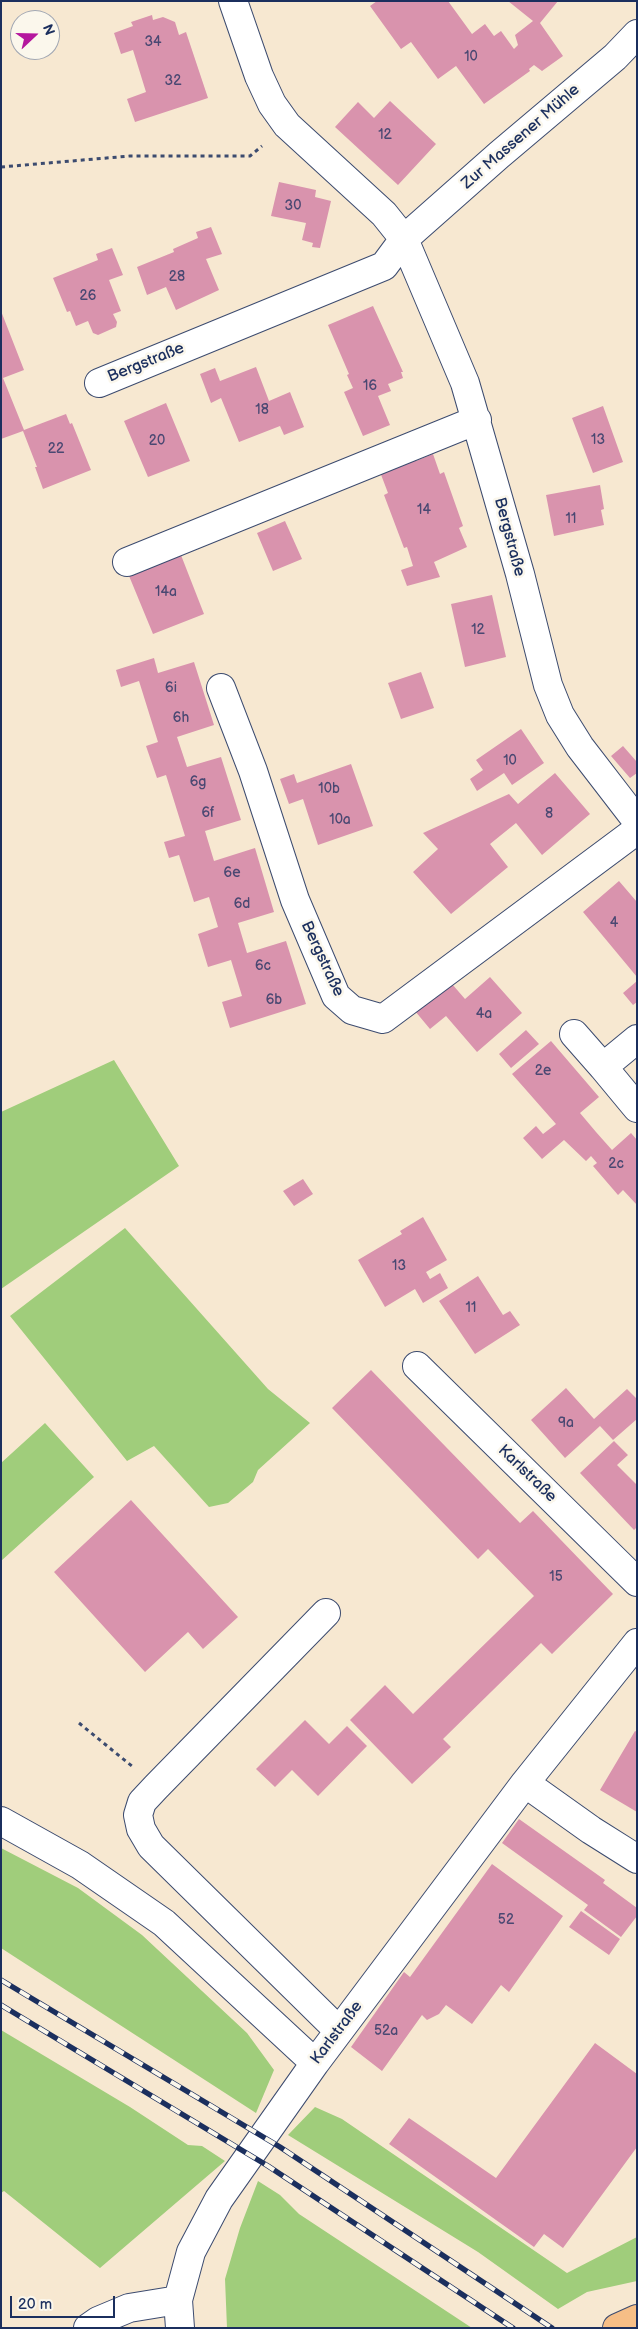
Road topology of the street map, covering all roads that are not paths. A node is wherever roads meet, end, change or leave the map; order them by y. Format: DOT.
graph roads {
  1 [pos="233,1"];
  2 [pos="637,34"];
  3 [pos="404,239"];
  4 [pos="100,382"];
  5 [pos="477,420"];
  6 [pos="127,562"];
  7 [pos="221,688"];
  8 [pos="637,821"];
  9 [pos="637,830"];
  10 [pos="574,1034"];
  11 [pos="637,1039"];
  12 [pos="603,1068"];
  13 [pos="637,1108"];
  14 [pos="417,1366"];
  15 [pos="637,1582"];
  16 [pos="326,1613"];
  17 [pos="637,1643"];
  18 [pos="525,1783"];
  19 [pos="1,1821"];
  20 [pos="637,1859"];
  21 [pos="339,2031"];
  22 [pos="315,2063"];
  23 [pos="178,2300"];
  24 [pos="637,2319"];
  25 [pos="88,2328"];
  26 [pos="180,2328"];
  27 [pos="617,2328"];
  1 -- 3 [label="street, Bergstraße"];
  2 -- 3 [label="street, Zur Massener Mühle"];
  3 -- 4 [label="street, Bergstraße"];
  3 -- 5 [label="street, Bergstraße"];
  5 -- 6 [label="street"];
  5 -- 8 [label="street, Bergstraße"];
  7 -- 9 [label="street, Bergstraße"];
  10 -- 12 [label="street"];
  11 -- 12 [label="street"];
  12 -- 13 [label="street"];
  14 -- 15 [label="street, Karlstraße"];
  16 -- 21 [label="street"];
  17 -- 18 [label="street, Karlstraße"];
  18 -- 20 [label="street"];
  18 -- 21 [label="street, Karlstraße"];
  19 -- 22 [label="street"];
  21 -- 22 [label="street, Karlstraße"];
  22 -- 23 [label="street, Karlstraße"];
  23 -- 25 [label="street"];
  23 -- 26 [label="street, Karlstraße"];
  24 -- 27 [label="main road"];
}
